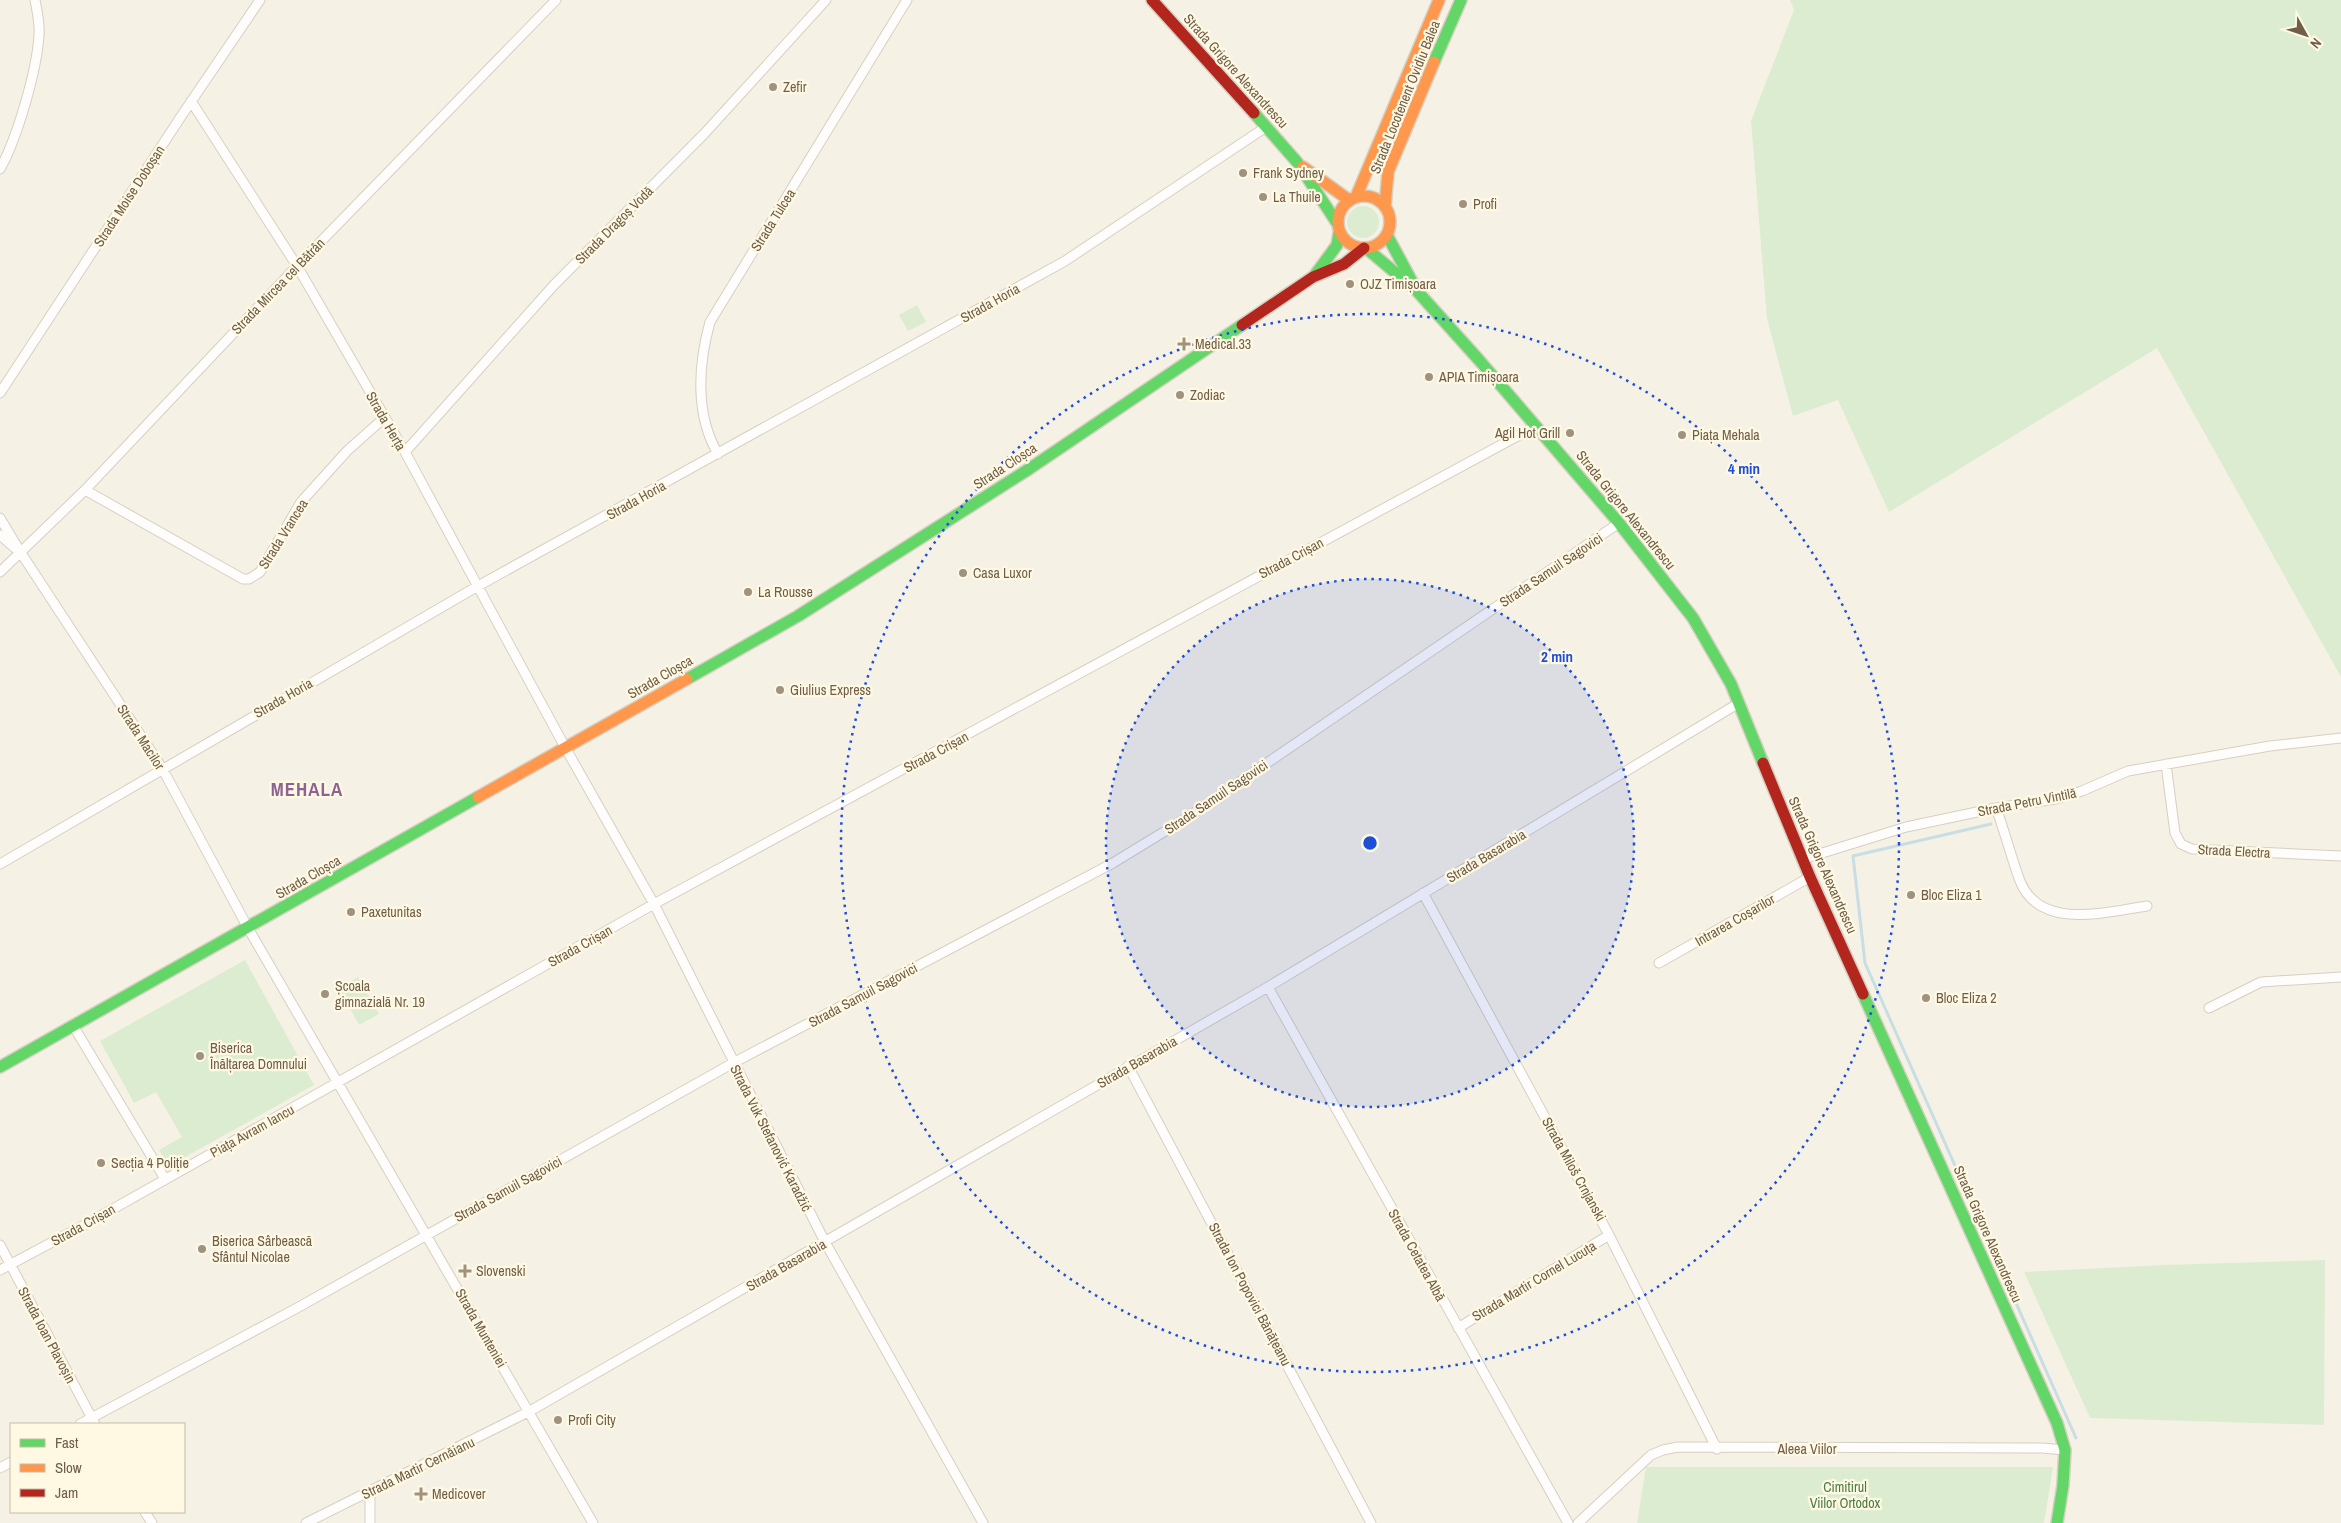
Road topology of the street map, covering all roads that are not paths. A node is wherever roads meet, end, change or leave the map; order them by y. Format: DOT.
graph roads {
  1 [pos="35,0"];
  2 [pos="260,0"];
  3 [pos="556,0"];
  4 [pos="826,0"];
  5 [pos="907,0"];
  6 [pos="1152,0"];
  7 [pos="1439,0"];
  8 [pos="1461,0"];
  9 [pos="191,101"];
  10 [pos="1266,127"];
  11 [pos="1297,162"];
  12 [pos="0,169"];
  13 [pos="1352,198"];
  14 [pos="1386,207"];
  15 [pos="1338,228"];
  16 [pos="1386,235"];
  17 [pos="1365,248"];
  18 [pos="297,266"];
  19 [pos="1313,278"];
  20 [pos="1417,291"];
  21 [pos="0,393"];
  22 [pos="384,418"];
  23 [pos="1536,426"];
  24 [pos="405,452"];
  25 [pos="718,454"];
  26 [pos="85,490"];
  27 [pos="0,518"];
  28 [pos="1619,523"];
  29 [pos="0,535"];
  30 [pos="21,553"];
  31 [pos="0,572"];
  32 [pos="478,586"];
  33 [pos="1739,703"];
  34 [pos="2341,738"];
  35 [pos="566,749"];
  36 [pos="2166,764"];
  37 [pos="162,768"];
  38 [pos="1996,808"];
  39 [pos="2341,856"];
  40 [pos="1803,859"];
  41 [pos="0,864"];
  42 [pos="1810,877"];
  43 [pos="1423,893"];
  44 [pos="654,904"];
  45 [pos="2146,906"];
  46 [pos="248,928"];
  47 [pos="1659,963"];
  48 [pos="2341,977"];
  49 [pos="1268,988"];
  50 [pos="2209,1008"];
  51 [pos="74,1027"];
  52 [pos="733,1063"];
  53 [pos="1128,1066"];
  54 [pos="0,1067"];
  55 [pos="338,1082"];
  56 [pos="165,1179"];
  57 [pos="426,1235"];
  58 [pos="1609,1235"];
  59 [pos="825,1242"];
  60 [pos="0,1245"];
  61 [pos="11,1264"];
  62 [pos="0,1270"];
  63 [pos="1458,1328"];
  64 [pos="530,1411"];
  65 [pos="93,1421"];
  66 [pos="1717,1449"];
  67 [pos="2065,1450"];
  68 [pos="370,1492"];
  69 [pos="1580,1522"];
  70 [pos="306,1523"];
  71 [pos="370,1523"];
  72 [pos="593,1523"];
  73 [pos="983,1523"];
  74 [pos="1371,1523"];
  75 [pos="1568,1523"];
  76 [pos="2057,1523"];
  1 -- 12 [label="street"];
  2 -- 9 [label="street, Strada Moise Doboșan"];
  3 -- 18 [label="street, Strada Mircea cel Bătrân"];
  4 -- 24 [label="street, Strada Dragoș Vodă"];
  5 -- 25 [label="street, Strada Tulcea"];
  6 -- 10 [label="main road, Strada Grigore Alexandrescu"];
  7 -- 13 [label="main road, Strada Locotenent Ovidiu Balea"];
  8 -- 14 [label="main road, Strada Locotenent Ovidiu Balea"];
  9 -- 18 [label="street, Strada Herța"];
  9 -- 21 [label="street, Strada Moise Doboșan"];
  10 -- 11 [label="main road, Strada Grigore Alexandrescu"];
  10 -- 25 [label="street, Strada Horia"];
  11 -- 13 [label="main road, Strada Grigore Alexandrescu"];
  11 -- 15 [label="main road, Strada Grigore Alexandrescu"];
  13 -- 14 [label="main road"];
  13 -- 15 [label="main road"];
  14 -- 16 [label="main road"];
  15 -- 17 [label="main road"];
  15 -- 19 [label="main road, Strada Cloșca"];
  16 -- 17 [label="main road"];
  16 -- 20 [label="main road, Strada Grigore Alexandrescu"];
  17 -- 19 [label="main road, Strada Cloșca"];
  17 -- 20 [label="main road, Strada Grigore Alexandrescu"];
  18 -- 22 [label="street, Strada Herța"];
  18 -- 26 [label="street, Strada Mircea cel Bătrân"];
  19 -- 35 [label="main road, Strada Cloșca"];
  20 -- 23 [label="main road, Strada Grigore Alexandrescu"];
  22 -- 24 [label="street, Strada Herța"];
  22 -- 26 [label="street, Strada Vrancea"];
  23 -- 28 [label="main road, Strada Grigore Alexandrescu"];
  23 -- 44 [label="street, Strada Crișan"];
  24 -- 32 [label="street, Strada Herța"];
  25 -- 32 [label="street, Strada Horia"];
  26 -- 30 [label="street, Strada Mircea cel Bătrân"];
  27 -- 30 [label="street, Strada Macilor"];
  28 -- 33 [label="main road, Strada Grigore Alexandrescu"];
  28 -- 52 [label="street, Strada Samuil Sagovici"];
  29 -- 30 [label="street, Strada Macilor"];
  30 -- 31 [label="street, Strada Mircea cel Bătrân"];
  30 -- 37 [label="street, Strada Macilor"];
  32 -- 35 [label="street, Strada Herța"];
  32 -- 37 [label="street, Strada Horia"];
  33 -- 40 [label="main road, Strada Grigore Alexandrescu"];
  33 -- 43 [label="street, Strada Basarabia"];
  34 -- 36 [label="street, Strada Petru Vintilă"];
  35 -- 44 [label="street, Strada Vuk Stefanović Karadžić"];
  35 -- 46 [label="main road, Strada Cloșca"];
  36 -- 38 [label="street, Strada Petru Vintilă"];
  36 -- 39 [label="street, Strada Electra"];
  37 -- 41 [label="street, Strada Horia"];
  37 -- 46 [label="street, Strada Macilor"];
  38 -- 40 [label="street, Strada Petru Vintilă"];
  38 -- 45 [label="street"];
  40 -- 42 [label="main road, Strada Grigore Alexandrescu"];
  42 -- 47 [label="street, Intrarea Coșarilor"];
  42 -- 67 [label="main road, Strada Grigore Alexandrescu"];
  43 -- 49 [label="street, Strada Basarabia"];
  43 -- 58 [label="street, Strada Miloš Crnjanski"];
  44 -- 52 [label="street, Strada Vuk Stefanović Karadžić"];
  44 -- 55 [label="street, Strada Crișan"];
  46 -- 51 [label="main road, Strada Cloșca"];
  46 -- 55 [label="street"];
  48 -- 50 [label="street"];
  49 -- 53 [label="street, Strada Basarabia"];
  49 -- 63 [label="street, Strada Cetatea Albă"];
  51 -- 54 [label="main road, Strada Cloșca"];
  51 -- 56 [label="street"];
  52 -- 57 [label="street, Strada Samuil Sagovici"];
  52 -- 59 [label="street, Strada Vuk Stefanović Karadžić"];
  53 -- 59 [label="street, Strada Basarabia"];
  53 -- 74 [label="street, Strada Ion Popovici Bănățeanu"];
  55 -- 56 [label="street, Piața Avram Iancu"];
  55 -- 57 [label="street, Strada Munteniei"];
  56 -- 61 [label="street, Strada Crișan"];
  57 -- 64 [label="street, Strada Munteniei"];
  57 -- 65 [label="street, Strada Samuil Sagovici"];
  58 -- 63 [label="street, Strada Martir Cornel Lucuța"];
  58 -- 66 [label="street, Strada Miloš Crnjanski"];
  59 -- 64 [label="street, Strada Basarabia"];
  59 -- 73 [label="street, Strada Vuk Stefanović Karadžić"];
  60 -- 61 [label="street, Strada Ioan Plavoșin"];
  61 -- 62 [label="street, Strada Crișan"];
  61 -- 65 [label="street, Strada Ioan Plavoșin"];
  63 -- 75 [label="street, Strada Cetatea Albă"];
  64 -- 68 [label="street, Strada Martir Cernăianu"];
  64 -- 72 [label="street, Strada Munteniei"];
  66 -- 67 [label="street, Aleea Viilor"];
  66 -- 69 [label="street, Aleea Viilor"];
  67 -- 76 [label="main road, Strada Grigore Alexandrescu"];
  68 -- 70 [label="street, Strada Martir Cernăianu"];
  68 -- 71 [label="street"];
}
